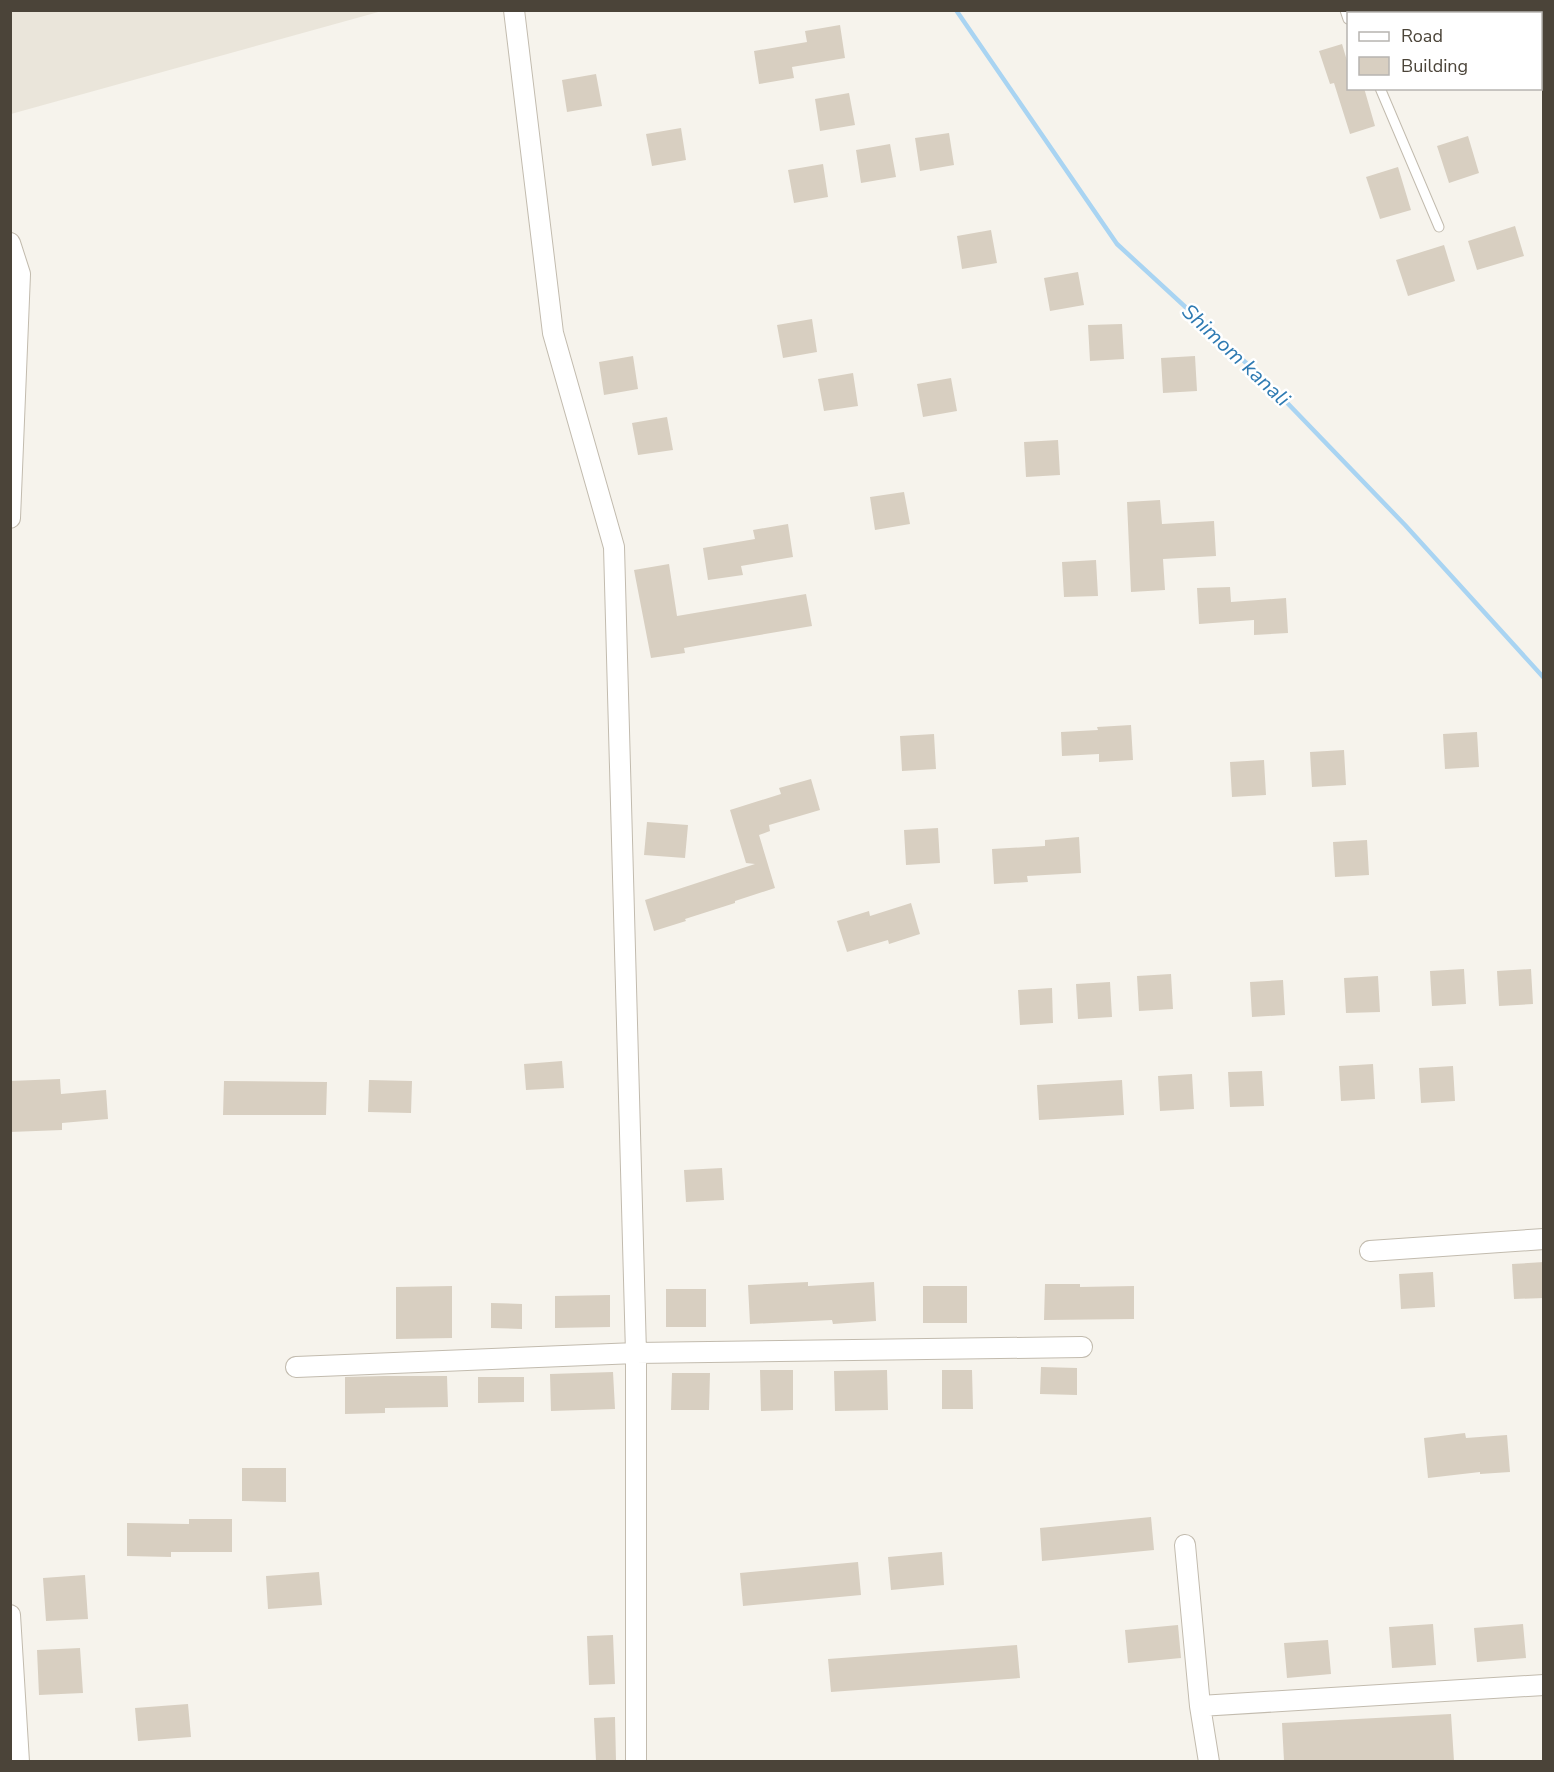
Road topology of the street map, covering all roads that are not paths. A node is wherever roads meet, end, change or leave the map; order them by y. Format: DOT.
graph roads {
  1 [pos="514,10"];
  2 [pos="1381,90"];
  3 [pos="1439,227"];
  4 [pos="10,243"];
  5 [pos="10,518"];
  6 [pos="1544,1239"];
  7 [pos="1370,1251"];
  8 [pos="1082,1347"];
  9 [pos="636,1353"];
  10 [pos="296,1367"];
  11 [pos="1185,1545"];
  12 [pos="10,1615"];
  13 [pos="1544,1685"];
  14 [pos="1200,1706"];
  15 [pos="19,1761"];
  16 [pos="636,1761"];
  17 [pos="1209,1761"];
  1 -- 9 [label="street"];
  2 -- 3 [label="lane"];
  4 -- 5 [label="street"];
  6 -- 7 [label="street"];
  8 -- 9 [label="street"];
  9 -- 10 [label="street"];
  9 -- 16 [label="street"];
  11 -- 14 [label="street"];
  12 -- 15 [label="street"];
  13 -- 14 [label="street"];
  14 -- 17 [label="street"];
}
